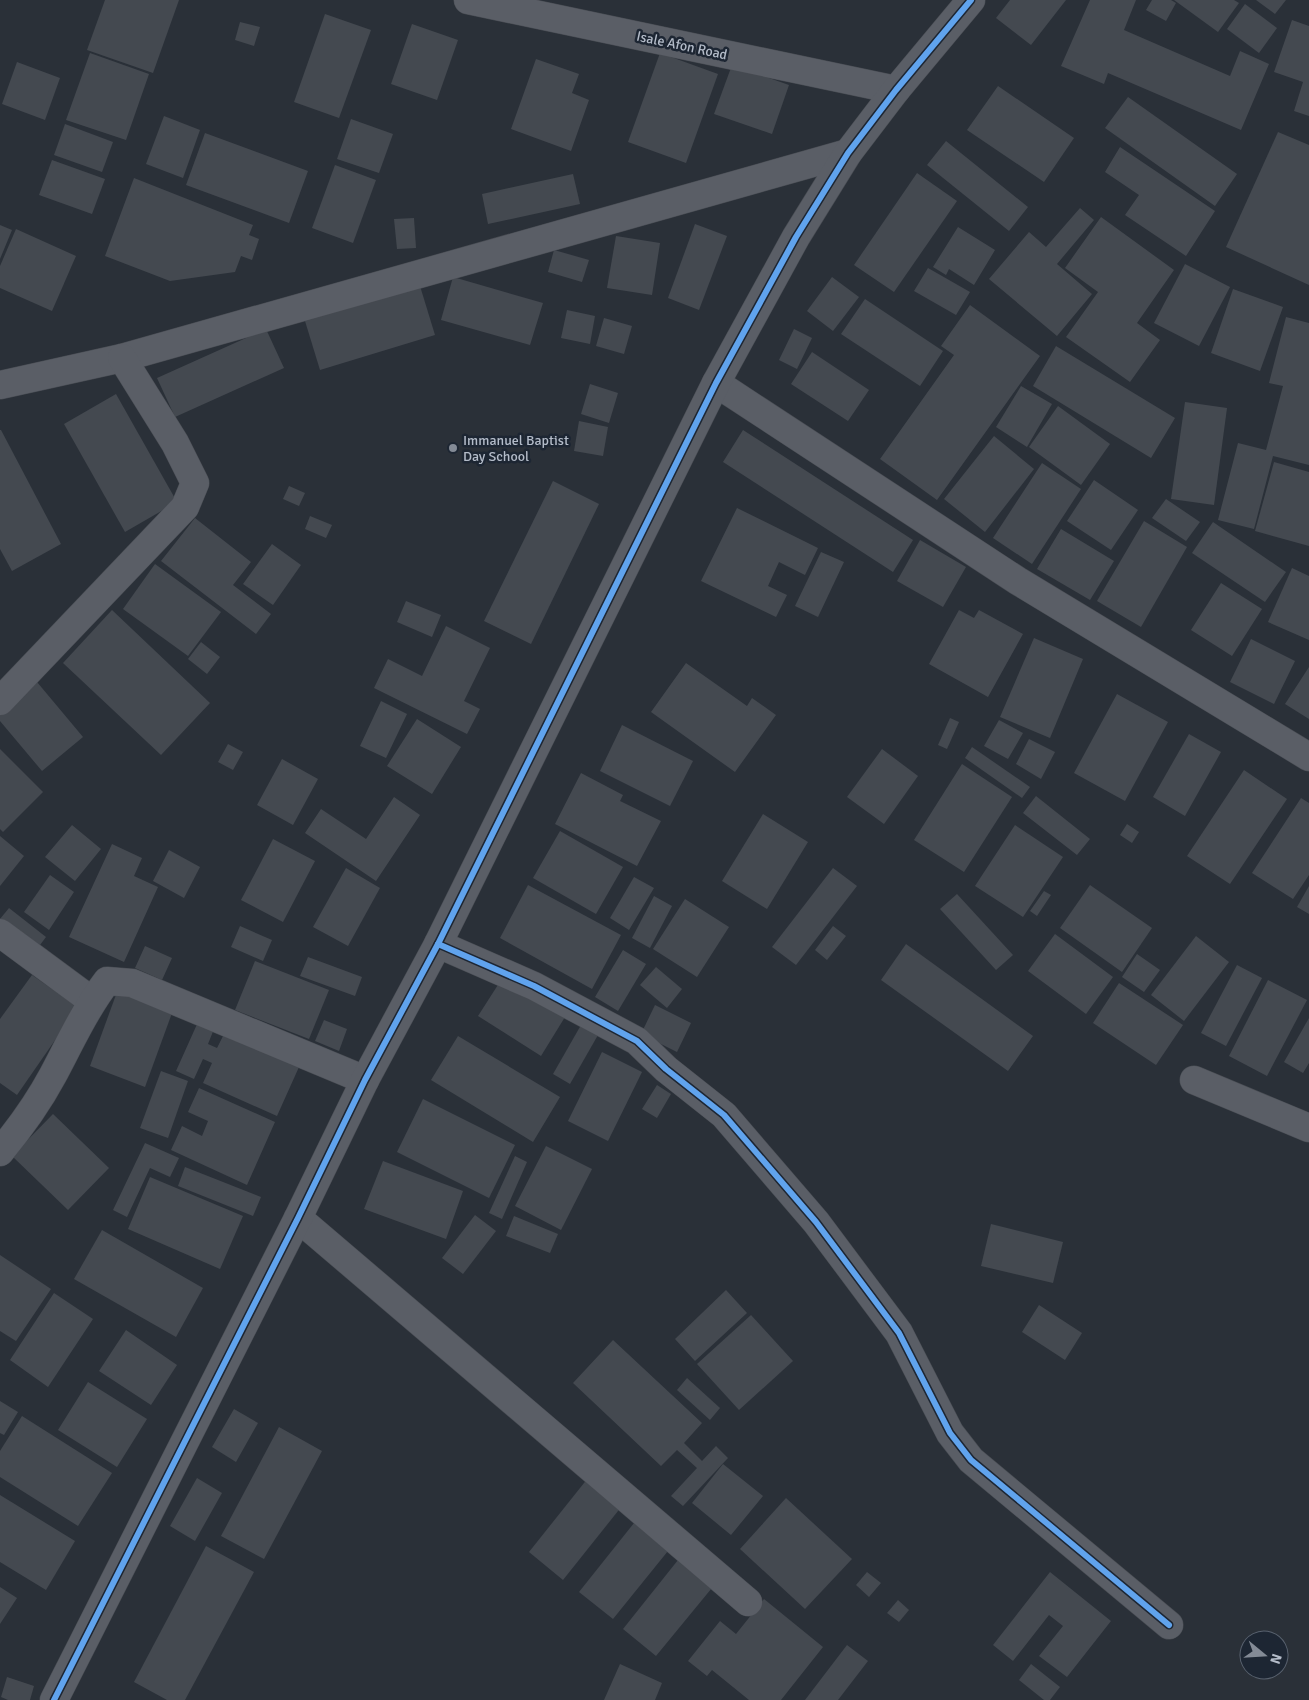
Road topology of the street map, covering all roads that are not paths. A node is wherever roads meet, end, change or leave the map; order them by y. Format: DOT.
graph roads {
  1 [pos="468,0"];
  2 [pos="971,0"];
  3 [pos="896,90"];
  4 [pos="848,153"];
  5 [pos="122,358"];
  6 [pos="716,383"];
  7 [pos="0,385"];
  8 [pos="0,701"];
  9 [pos="1309,757"];
  10 [pos="0,933"];
  11 [pos="438,944"];
  12 [pos="92,1001"];
  13 [pos="365,1080"];
  14 [pos="1194,1080"];
  15 [pos="1309,1128"];
  16 [pos="0,1152"];
  17 [pos="298,1218"];
  18 [pos="748,1602"];
  19 [pos="1169,1625"];
  20 [pos="54,1700"];
  1 -- 3 [label="street, Isale Afon Road"];
  2 -- 3 [label="street"];
  3 -- 4 [label="street"];
  4 -- 5 [label="street"];
  4 -- 6 [label="street"];
  5 -- 7 [label="street"];
  5 -- 8 [label="street"];
  6 -- 9 [label="street"];
  6 -- 11 [label="street"];
  10 -- 12 [label="street"];
  11 -- 13 [label="street"];
  11 -- 19 [label="street"];
  12 -- 13 [label="street"];
  12 -- 16 [label="street"];
  13 -- 17 [label="street"];
  14 -- 15 [label="street"];
  17 -- 18 [label="street"];
  17 -- 20 [label="street"];
}
